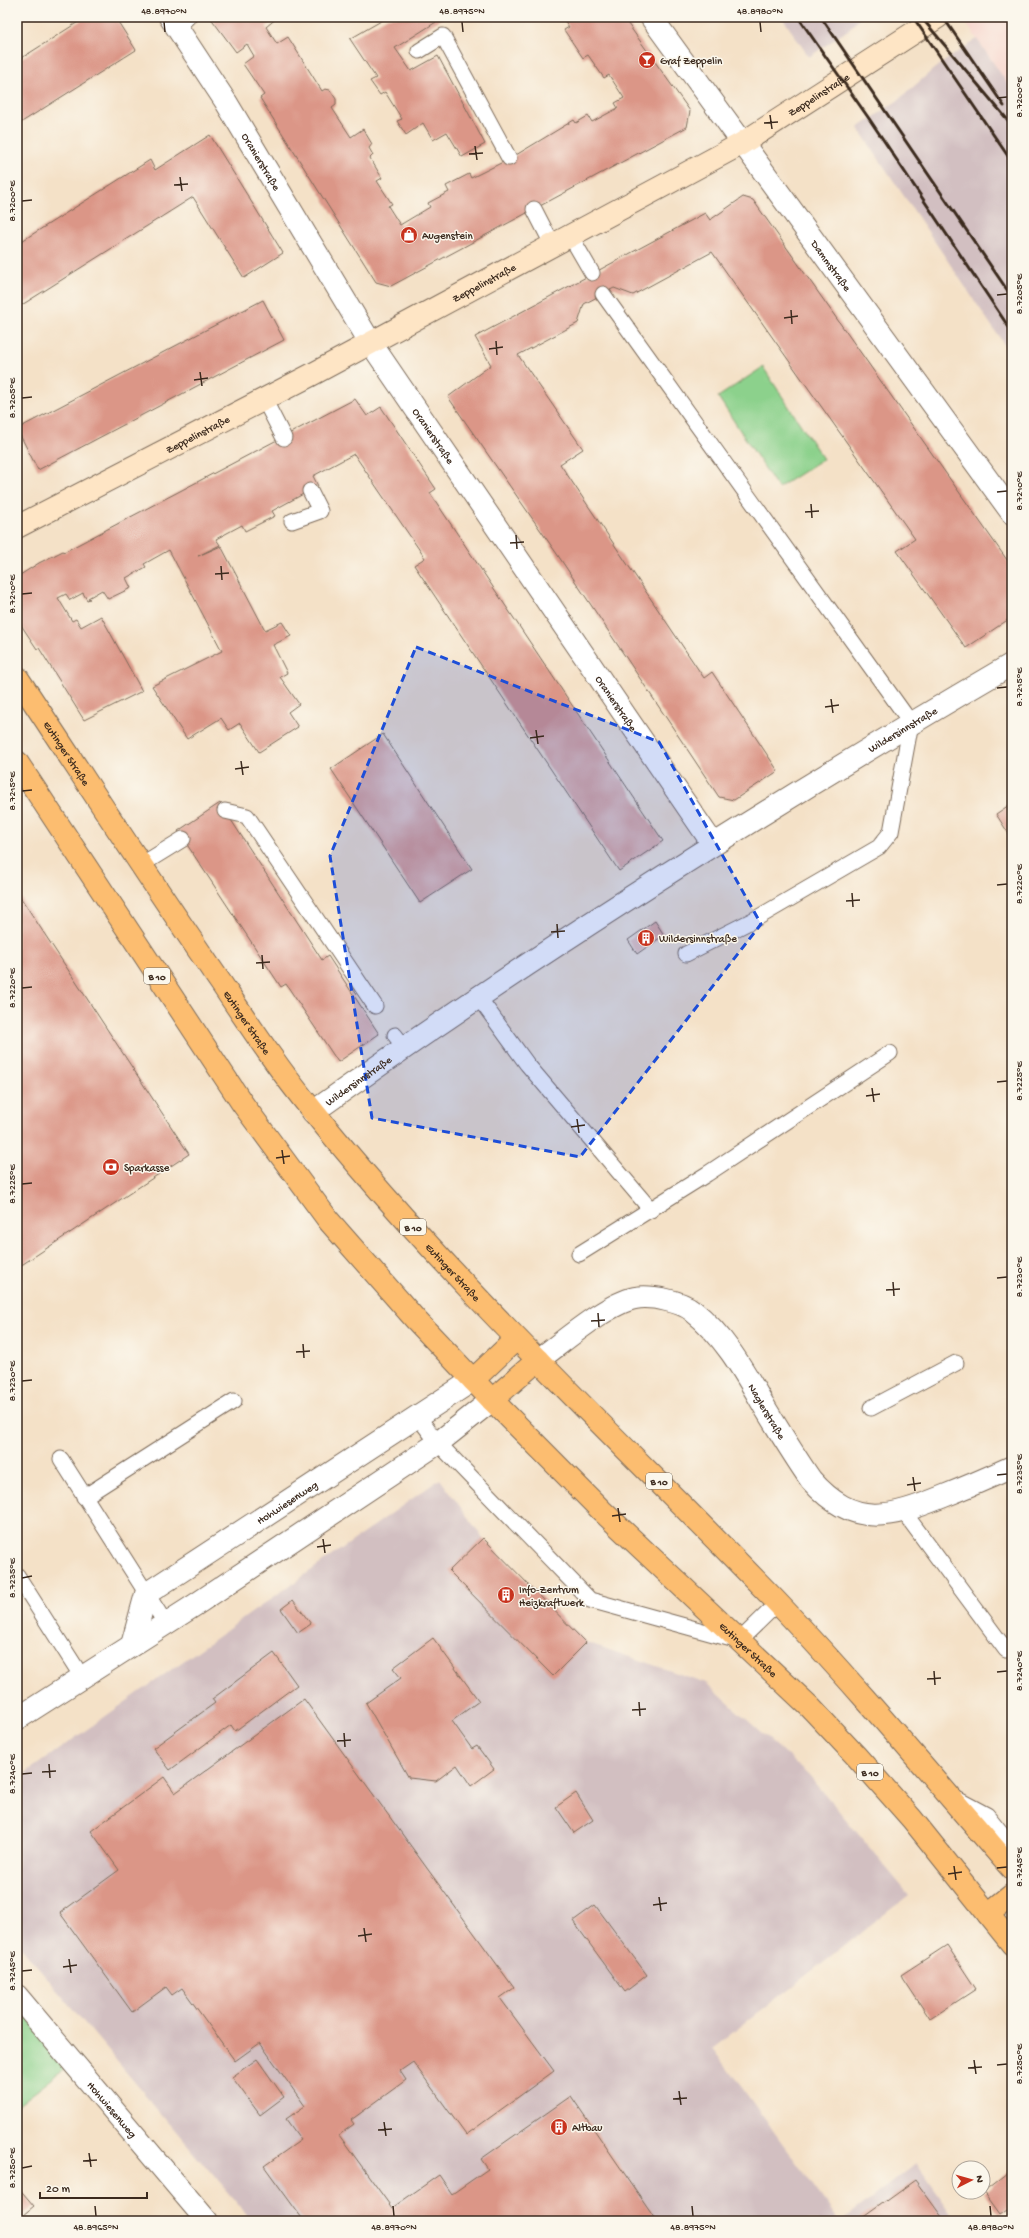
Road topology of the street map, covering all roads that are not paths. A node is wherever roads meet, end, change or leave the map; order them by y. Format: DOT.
graph roads {
  1 [pos="651,17"];
  2 [pos="938,17"];
  3 [pos="178,20"];
  4 [pos="419,51"];
  5 [pos="741,144"];
  6 [pos="509,158"];
  7 [pos="534,209"];
  8 [pos="561,240"];
  9 [pos="592,273"];
  10 [pos="603,294"];
  11 [pos="370,342"];
  12 [pos="264,398"];
  13 [pos="284,438"];
  14 [pos="310,491"];
  15 [pos="1012,513"];
  16 [pos="292,521"];
  17 [pos="17,527"];
  18 [pos="1012,664"];
  19 [pos="17,676"];
  20 [pos="911,724"];
  21 [pos="17,762"];
  22 [pos="225,811"];
  23 [pos="183,838"];
  24 [pos="713,844"];
  25 [pos="141,865"];
  26 [pos="686,954"];
  27 [pos="479,998"];
  28 [pos="375,1006"];
  29 [pos="890,1053"];
  30 [pos="313,1112"];
  31 [pos="651,1210"];
  32 [pos="579,1254"];
  33 [pos="516,1339"];
  34 [pos="538,1360"];
  35 [pos="956,1363"];
  36 [pos="473,1380"];
  37 [pos="492,1400"];
  38 [pos="234,1401"];
  39 [pos="871,1408"];
  40 [pos="418,1417"];
  41 [pos="438,1442"];
  42 [pos="61,1459"];
  43 [pos="1012,1467"];
  44 [pos="84,1497"];
  45 [pos="903,1511"];
  46 [pos="17,1575"];
  47 [pos="146,1594"];
  48 [pos="778,1604"];
  49 [pos="166,1624"];
  50 [pos="739,1641"];
  51 [pos="132,1645"];
  52 [pos="1006,1650"];
  53 [pos="82,1677"];
  54 [pos="17,1719"];
  55 [pos="950,1796"];
  56 [pos="1012,1846"];
  57 [pos="1012,1869"];
  58 [pos="1012,1895"];
  59 [pos="988,1914"];
  60 [pos="1012,1944"];
  61 [pos="17,1996"];
  62 [pos="207,2221"];
  1 -- 5 [label="street, Dammstraße"];
  2 -- 5 [label="main road, Zeppelinstraße"];
  3 -- 11 [label="street, Oranierstraße"];
  4 -- 6 [label="lane"];
  5 -- 8 [label="main road, Zeppelinstraße"];
  5 -- 15 [label="street, Dammstraße"];
  7 -- 8 [label="lane"];
  8 -- 9 [label="lane"];
  8 -- 11 [label="main road, Zeppelinstraße"];
  10 -- 20 [label="lane"];
  11 -- 12 [label="main road, Zeppelinstraße"];
  11 -- 24 [label="street, Oranierstraße"];
  12 -- 13 [label="lane"];
  12 -- 17 [label="main road, Zeppelinstraße"];
  14 -- 16 [label="lane"];
  18 -- 20 [label="street, Wildersinnstraße"];
  19 -- 25 [label="main road, Eutinger Straße / B 10"];
  20 -- 24 [label="street, Wildersinnstraße"];
  20 -- 26 [label="lane"];
  21 -- 36 [label="main road, Eutinger Straße / B 10"];
  22 -- 28 [label="lane"];
  23 -- 25 [label="lane"];
  24 -- 27 [label="street, Wildersinnstraße"];
  25 -- 30 [label="main road, Eutinger Straße / B 10"];
  27 -- 30 [label="street, Wildersinnstraße"];
  27 -- 31 [label="lane"];
  29 -- 31 [label="lane"];
  30 -- 33 [label="main road, Eutinger Straße / B 10"];
  31 -- 32 [label="lane"];
  33 -- 34 [label="main road, Eutinger Straße / B 10"];
  33 -- 36 [label="main road"];
  34 -- 37 [label="main road"];
  34 -- 45 [label="street, Naglerstraße"];
  34 -- 48 [label="main road, Eutinger Straße / B 10"];
  35 -- 39 [label="lane"];
  36 -- 37 [label="main road, Eutinger Straße / B 10"];
  36 -- 40 [label="street, Hohwiesenweg"];
  37 -- 41 [label="street"];
  37 -- 50 [label="main road, Eutinger Straße / B 10"];
  38 -- 44 [label="lane"];
  40 -- 41 [label="lane"];
  40 -- 47 [label="street, Hohwiesenweg"];
  41 -- 49 [label="street"];
  41 -- 50 [label="lane"];
  42 -- 44 [label="lane"];
  43 -- 45 [label="street, Naglerstraße"];
  44 -- 47 [label="lane"];
  45 -- 52 [label="lane"];
  46 -- 53 [label="lane"];
  47 -- 49 [label="lane"];
  47 -- 51 [label="street"];
  48 -- 50 [label="lane"];
  48 -- 55 [label="main road, Eutinger Straße / B 10"];
  49 -- 51 [label="street"];
  50 -- 59 [label="main road, Eutinger Straße / B 10"];
  51 -- 53 [label="street"];
  53 -- 54 [label="street"];
  55 -- 56 [label="lane"];
  55 -- 57 [label="main road, Eutinger Straße / B 10"];
  58 -- 59 [label="main road"];
  59 -- 60 [label="main road, Eutinger Straße / B 10"];
  61 -- 62 [label="street, Hohwiesenweg"];
}
